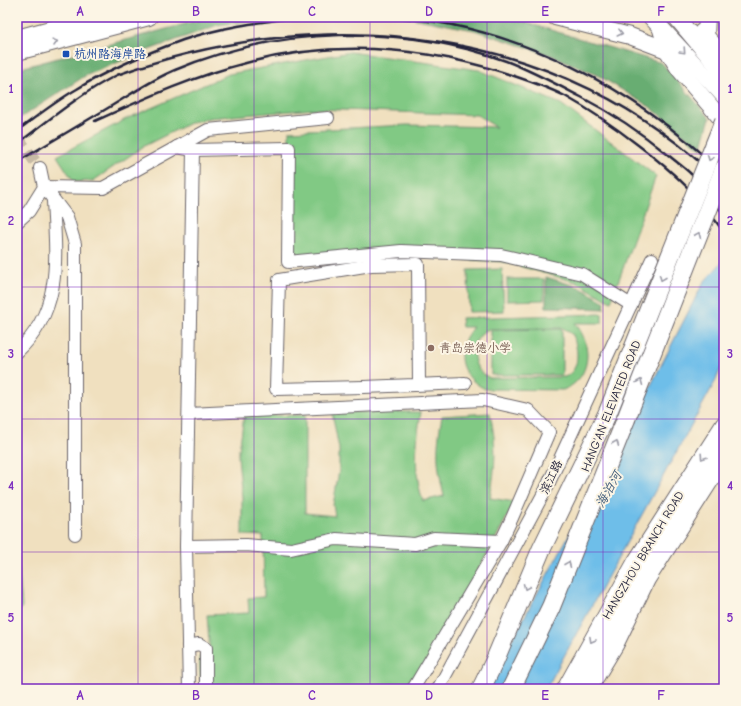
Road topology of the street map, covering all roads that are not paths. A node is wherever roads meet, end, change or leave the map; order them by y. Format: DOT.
graph roads {
  1 [pos="95,17"];
  2 [pos="149,17"];
  3 [pos="555,17"];
  4 [pos="676,17"];
  5 [pos="689,17"];
  6 [pos="707,19"];
  7 [pos="655,22"];
  8 [pos="706,37"];
  9 [pos="17,38"];
  10 [pos="667,50"];
  11 [pos="17,52"];
  12 [pos="719,69"];
  13 [pos="724,96"];
  14 [pos="328,118"];
  15 [pos="724,122"];
  16 [pos="177,147"];
  17 [pos="193,150"];
  18 [pos="40,168"];
  19 [pos="724,169"];
  20 [pos="44,187"];
  21 [pos="53,201"];
  22 [pos="17,222"];
  23 [pos="652,258"];
  24 [pos="630,305"];
  25 [pos="17,352"];
  26 [pos="466,383"];
  27 [pos="419,385"];
  28 [pos="336,388"];
  29 [pos="337,407"];
  30 [pos="608,412"];
  31 [pos="189,414"];
  32 [pos="724,424"];
  33 [pos="724,449"];
  34 [pos="724,464"];
  35 [pos="75,534"];
  36 [pos="500,541"];
  37 [pos="186,546"];
  38 [pos="560,585"];
  39 [pos="188,646"];
  40 [pos="189,689"];
  41 [pos="206,689"];
  42 [pos="413,689"];
  43 [pos="438,689"];
  44 [pos="481,689"];
  45 [pos="492,689"];
  46 [pos="511,689"];
  47 [pos="519,689"];
  48 [pos="565,689"];
  49 [pos="579,689"];
  50 [pos="592,689"];
  1 -- 9 [label="main road"];
  11 -- 2 [label="main road, one-way"];
  3 -- 10 [label="main road, one-way"];
  4 -- 12 [label="main road"];
  5 -- 8 [label="main road"];
  6 -- 8 [label="main road"];
  7 -- 10 [label="main road"];
  7 -- 12 [label="main road, one-way"];
  8 -- 12 [label="main road"];
  10 -- 15 [label="main road"];
  12 -- 13 [label="main road"];
  14 -- 16 [label="street"];
  15 -- 30 [label="highway, HANG'AN ELEVATED ROAD, one-way, bridge"];
  16 -- 17 [label="street"];
  16 -- 20 [label="street"];
  17 -- 24 [label="street"];
  17 -- 31 [label="street"];
  18 -- 20 [label="street"];
  38 -- 19 [label="highway, HANG'AN ELEVATED ROAD, one-way, bridge"];
  20 -- 21 [label="street"];
  20 -- 22 [label="street"];
  21 -- 25 [label="street"];
  21 -- 35 [label="street"];
  23 -- 24 [label="street, 滨江路"];
  24 -- 43 [label="street, 滨江路"];
  26 -- 27 [label="street"];
  27 -- 28 [label="street"];
  27 -- 28 [label="street"];
  28 -- 29 [label="street"];
  29 -- 31 [label="street"];
  29 -- 36 [label="street"];
  30 -- 44 [label="highway, one-way"];
  30 -- 45 [label="highway, HANG'AN ELEVATED ROAD"];
  31 -- 37 [label="street"];
  32 -- 48 [label="main road, HANGZHOU BRANCH ROAD, one-way"];
  33 -- 49 [label="main road, HANGZHOU BRANCH ROAD"];
  34 -- 50 [label="street"];
  36 -- 37 [label="street"];
  36 -- 42 [label="street"];
  37 -- 39 [label="street"];
  38 -- 46 [label="highway, HANG'AN ELEVATED ROAD"];
  38 -- 47 [label="highway"];
  39 -- 40 [label="street"];
  39 -- 41 [label="street"];
}
